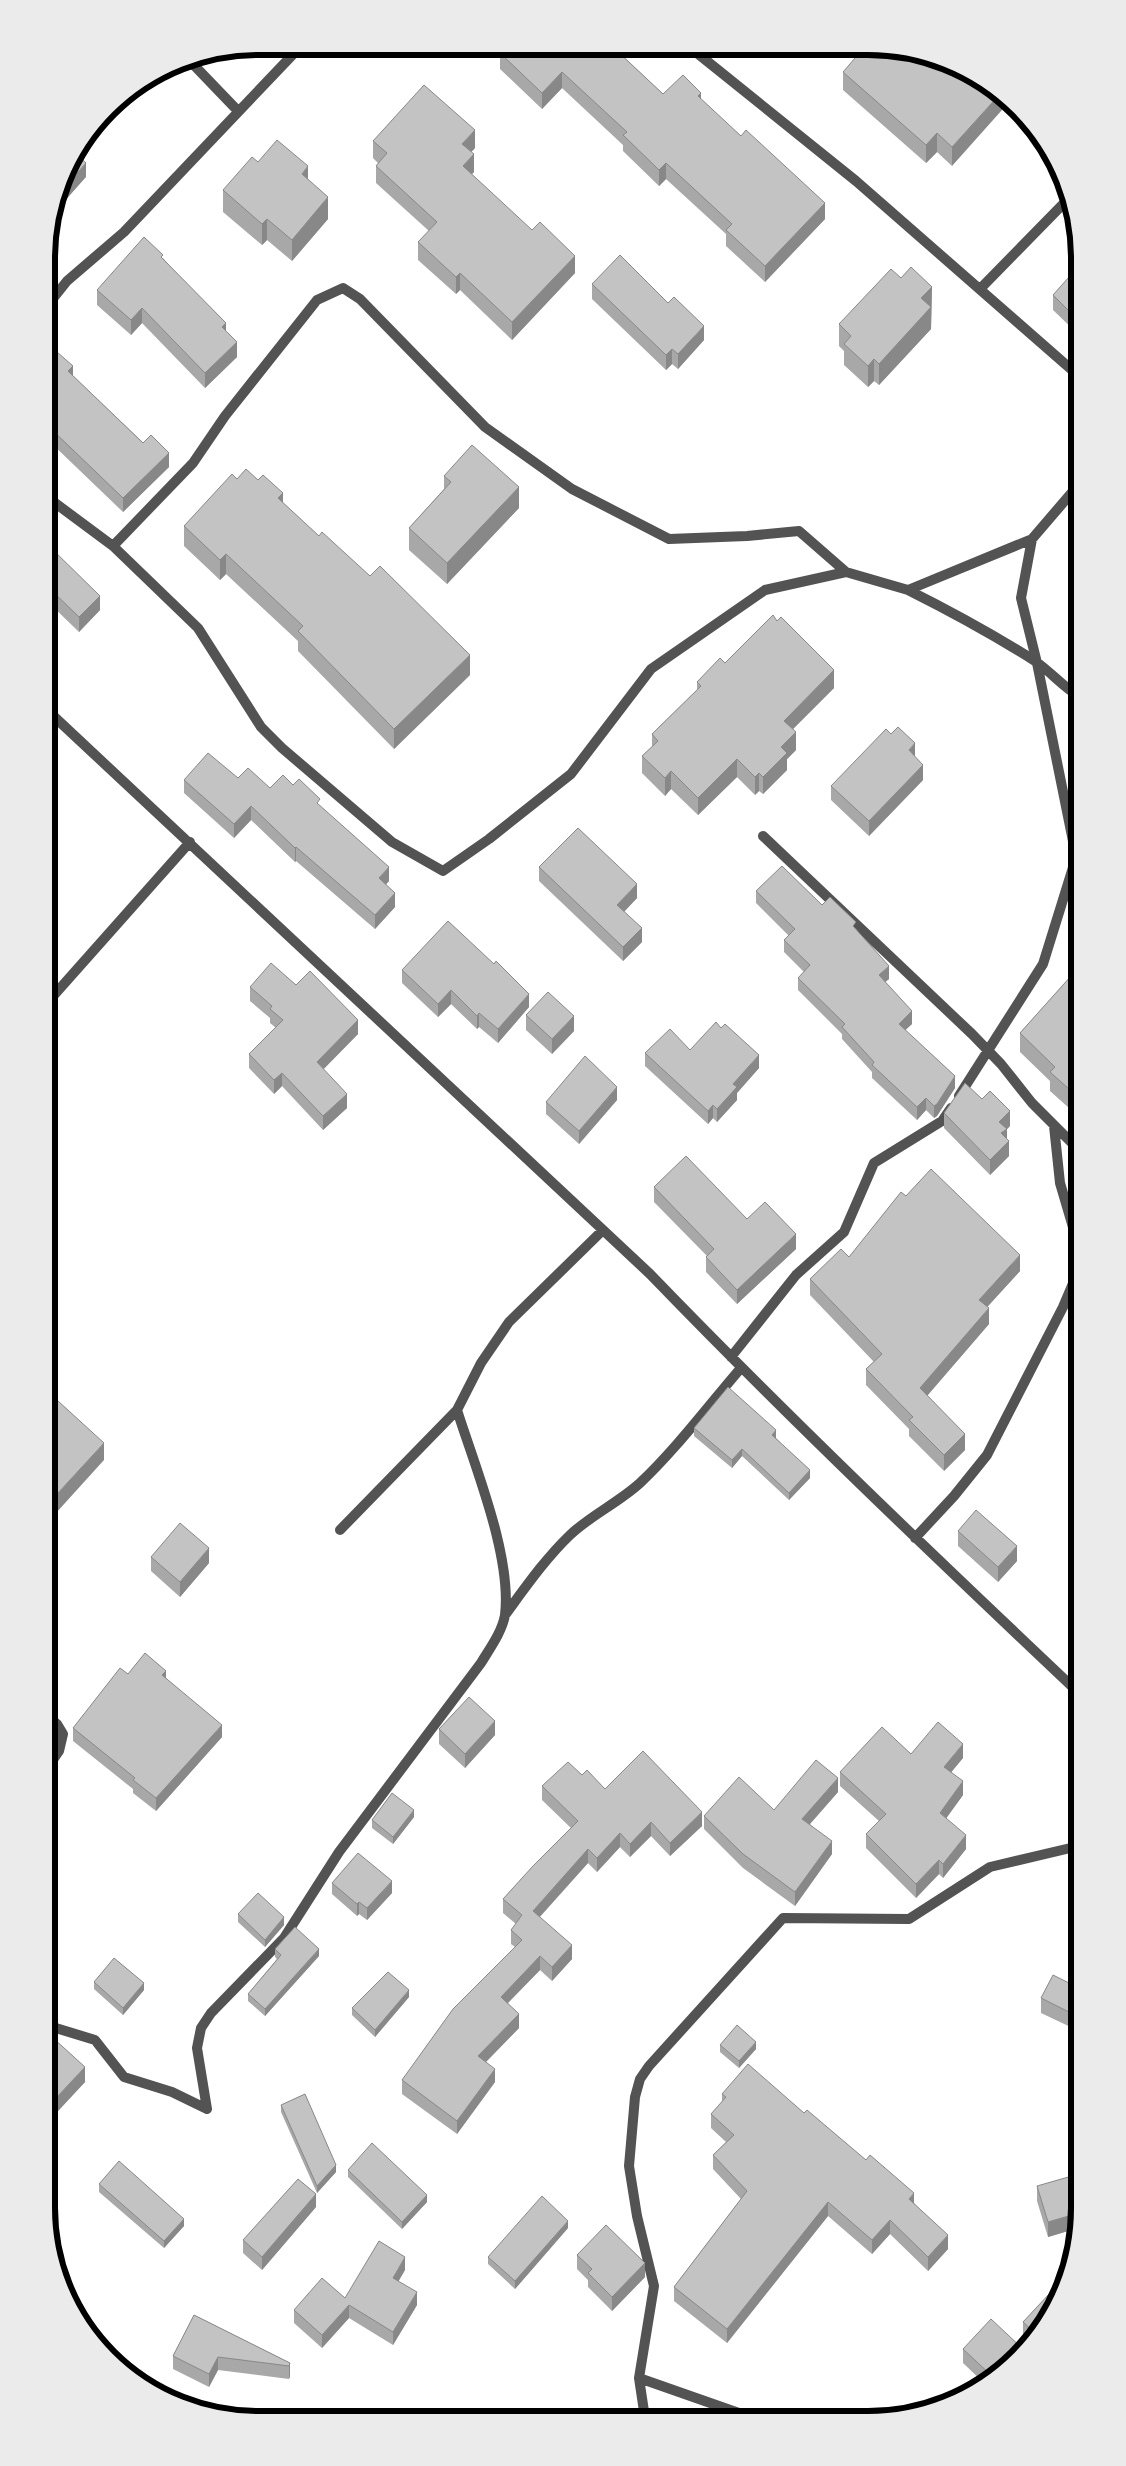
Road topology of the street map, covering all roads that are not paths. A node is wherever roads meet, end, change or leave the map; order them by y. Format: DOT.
graph roads {
  1 [pos="291,55"];
  2 [pos="699,55"];
  3 [pos="194,66"];
  4 [pos="238,111"];
  5 [pos="1063,204"];
  6 [pos="980,289"];
  7 [pos="55,296"];
  8 [pos="1071,369"];
  9 [pos="1071,494"];
  10 [pos="55,503"];
  11 [pos="1032,539"];
  12 [pos="113,546"];
  13 [pos="846,572"];
  14 [pos="908,590"];
  15 [pos="1037,663"];
  16 [pos="1071,691"];
  17 [pos="55,717"];
  18 [pos="1071,825"];
  19 [pos="763,836"];
  20 [pos="190,842"];
  21 [pos="1071,879"];
  22 [pos="55,993"];
  23 [pos="989,1051"];
  24 [pos="1054,1126"];
  25 [pos="1071,1142"];
  26 [pos="1071,1220"];
  27 [pos="603,1230"];
  28 [pos="1071,1288"];
  29 [pos="731,1357"];
  30 [pos="741,1368"];
  31 [pos="457,1410"];
  32 [pos="340,1530"];
  33 [pos="914,1538"];
  34 [pos="504,1615"];
  35 [pos="1071,1685"];
  36 [pos="55,1722"];
  37 [pos="55,1757"];
  38 [pos="1071,1848"];
  39 [pos="55,2028"];
  40 [pos="639,2378"];
  41 [pos="644,2411"];
  42 [pos="733,2411"];
  1 -- 4 [label="street"];
  2 -- 6 [label="street"];
  3 -- 4 [label="street"];
  4 -- 7 [label="street"];
  5 -- 6 [label="street"];
  6 -- 8 [label="street"];
  9 -- 11 [label="street"];
  10 -- 12 [label="street"];
  11 -- 14 [label="street"];
  11 -- 15 [label="street"];
  12 -- 13 [label="street"];
  12 -- 13 [label="street"];
  13 -- 14 [label="street"];
  14 -- 15 [label="street"];
  15 -- 16 [label="street"];
  15 -- 18 [label="street"];
  17 -- 20 [label="street"];
  19 -- 23 [label="street"];
  20 -- 22 [label="street"];
  20 -- 27 [label="street"];
  21 -- 23 [label="street"];
  23 -- 24 [label="street"];
  23 -- 29 [label="street"];
  24 -- 25 [label="street"];
  24 -- 26 [label="street"];
  27 -- 29 [label="street"];
  27 -- 31 [label="street"];
  28 -- 33 [label="street"];
  29 -- 30 [label="street"];
  30 -- 33 [label="street"];
  30 -- 34 [label="street"];
  31 -- 32 [label="street"];
  31 -- 34 [label="street"];
  33 -- 35 [label="street"];
  34 -- 39 [label="street"];
  36 -- 37 [label="street"];
  38 -- 40 [label="street"];
  40 -- 41 [label="street"];
  40 -- 42 [label="street"];
}
